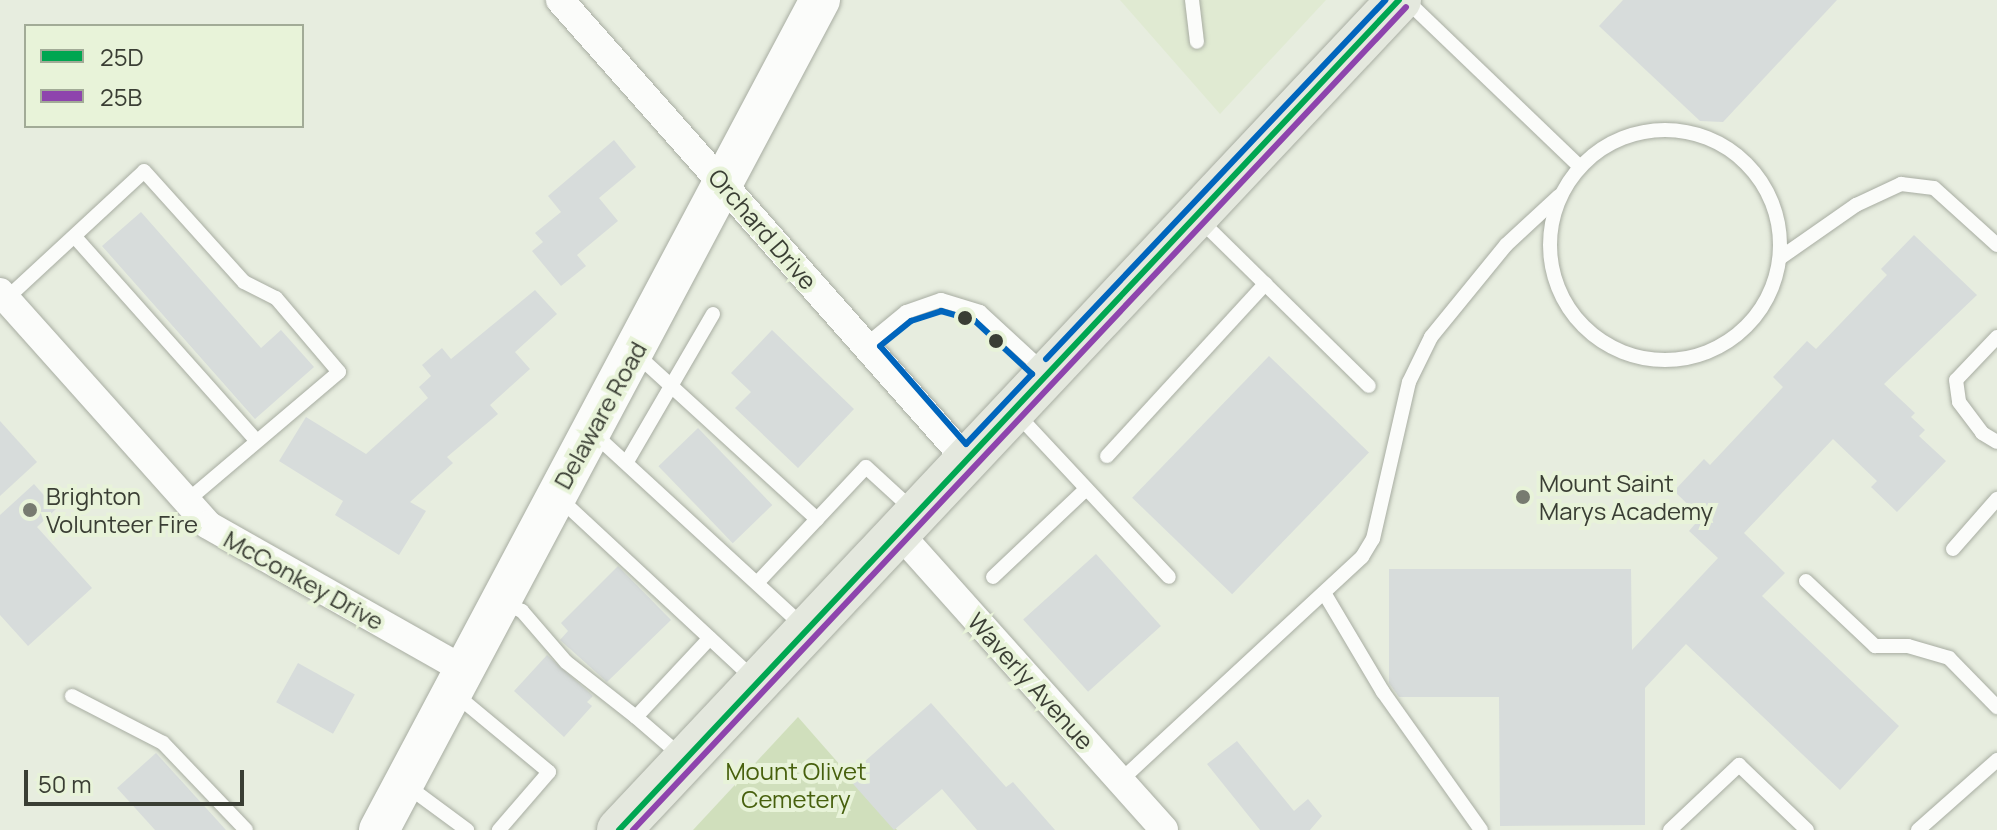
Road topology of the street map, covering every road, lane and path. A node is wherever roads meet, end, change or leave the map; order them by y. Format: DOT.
graph roads {
  1 [pos="560,0"];
  2 [pos="820,0"];
  3 [pos="1192,0"];
  4 [pos="1399,0"];
  5 [pos="1406,0"];
  6 [pos="1197,42"];
  7 [pos="1579,166"];
  8 [pos="725,186"];
  9 [pos="1559,196"];
  10 [pos="1196,215"];
  11 [pos="75,237"];
  12 [pos="1997,245"];
  13 [pos="1780,258"];
  14 [pos="1265,284"];
  15 [pos="3,296"];
  16 [pos="713,314"];
  17 [pos="1997,337"];
  18 [pos="866,345"];
  19 [pos="634,352"];
  20 [pos="1046,373"];
  21 [pos="673,383"];
  22 [pos="1369,386"];
  23 [pos="1013,409"];
  24 [pos="591,431"];
  25 [pos="257,441"];
  26 [pos="1997,442"];
  27 [pos="1107,456"];
  28 [pos="966,459"];
  29 [pos="628,460"];
  30 [pos="1086,489"];
  31 [pos="556,495"];
  32 [pos="187,501"];
  33 [pos="1995,506"];
  34 [pos="817,519"];
  35 [pos="907,522"];
  36 [pos="1953,549"];
  37 [pos="993,577"];
  38 [pos="1169,577"];
  39 [pos="1806,581"];
  40 [pos="757,583"];
  41 [pos="1326,596"];
  42 [pos="500,601"];
  43 [pos="806,629"];
  44 [pos="710,638"];
  45 [pos="457,680"];
  46 [pos="757,682"];
  47 [pos="72,696"];
  48 [pos="1997,707"];
  49 [pos="636,717"];
  50 [pos="684,760"];
  51 [pos="1997,760"];
  52 [pos="1120,781"];
  53 [pos="403,784"];
  54 [pos="246,830"];
  55 [pos="379,830"];
  56 [pos="467,830"];
  57 [pos="499,830"];
  58 [pos="619,830"];
  59 [pos="1164,830"];
  60 [pos="1481,830"];
  61 [pos="1670,830"];
  62 [pos="1807,830"];
  63 [pos="1918,830"];
  1 -- 8 [label="street, Orchard Drive"];
  2 -- 8 [label="street, Delaware Road"];
  3 -- 6 [label="lane"];
  4 -- 10 [label="main road"];
  5 -- 7 [label="lane"];
  7 -- 9 [label="lane"];
  7 -- 13 [label="lane"];
  8 -- 18 [label="street, Orchard Drive"];
  8 -- 19 [label="street, Delaware Road"];
  9 -- 13 [label="lane"];
  9 -- 41 [label="lane"];
  10 -- 14 [label="lane"];
  10 -- 20 [label="main road"];
  11 -- 15 [label="lane"];
  11 -- 25 [label="lane"];
  11 -- 25 [label="lane"];
  12 -- 13 [label="lane"];
  14 -- 22 [label="lane"];
  14 -- 27 [label="lane"];
  15 -- 32 [label="street, McConkey Drive"];
  16 -- 21 [label="lane"];
  17 -- 26 [label="lane"];
  18 -- 20 [label="lane"];
  18 -- 28 [label="street, Orchard Drive"];
  19 -- 21 [label="lane"];
  19 -- 24 [label="street, Delaware Road"];
  20 -- 23 [label="main road"];
  21 -- 29 [label="lane"];
  21 -- 34 [label="lane"];
  23 -- 28 [label="main road"];
  23 -- 30 [label="lane"];
  24 -- 29 [label="lane"];
  24 -- 31 [label="street, Delaware Road"];
  25 -- 32 [label="lane"];
  28 -- 35 [label="main road"];
  29 -- 40 [label="lane"];
  30 -- 37 [label="lane"];
  30 -- 38 [label="lane"];
  31 -- 42 [label="street, Delaware Road"];
  31 -- 44 [label="lane"];
  32 -- 45 [label="street, McConkey Drive"];
  33 -- 36 [label="lane"];
  34 -- 35 [label="lane"];
  34 -- 40 [label="lane"];
  35 -- 43 [label="main road"];
  35 -- 52 [label="street, Waverly Avenue"];
  39 -- 48 [label="lane"];
  40 -- 43 [label="lane"];
  41 -- 52 [label="lane"];
  41 -- 60 [label="lane"];
  42 -- 45 [label="street, Delaware Road"];
  42 -- 49 [label="lane"];
  43 -- 46 [label="main road"];
  44 -- 46 [label="lane"];
  44 -- 49 [label="lane"];
  45 -- 53 [label="street, Delaware Road"];
  45 -- 57 [label="lane"];
  46 -- 50 [label="main road"];
  47 -- 54 [label="lane"];
  49 -- 50 [label="lane"];
  50 -- 58 [label="main road"];
  51 -- 63 [label="lane"];
  52 -- 59 [label="street, Waverly Avenue"];
  53 -- 55 [label="street, Delaware Road"];
  53 -- 56 [label="lane"];
  61 -- 62 [label="lane"];
}
